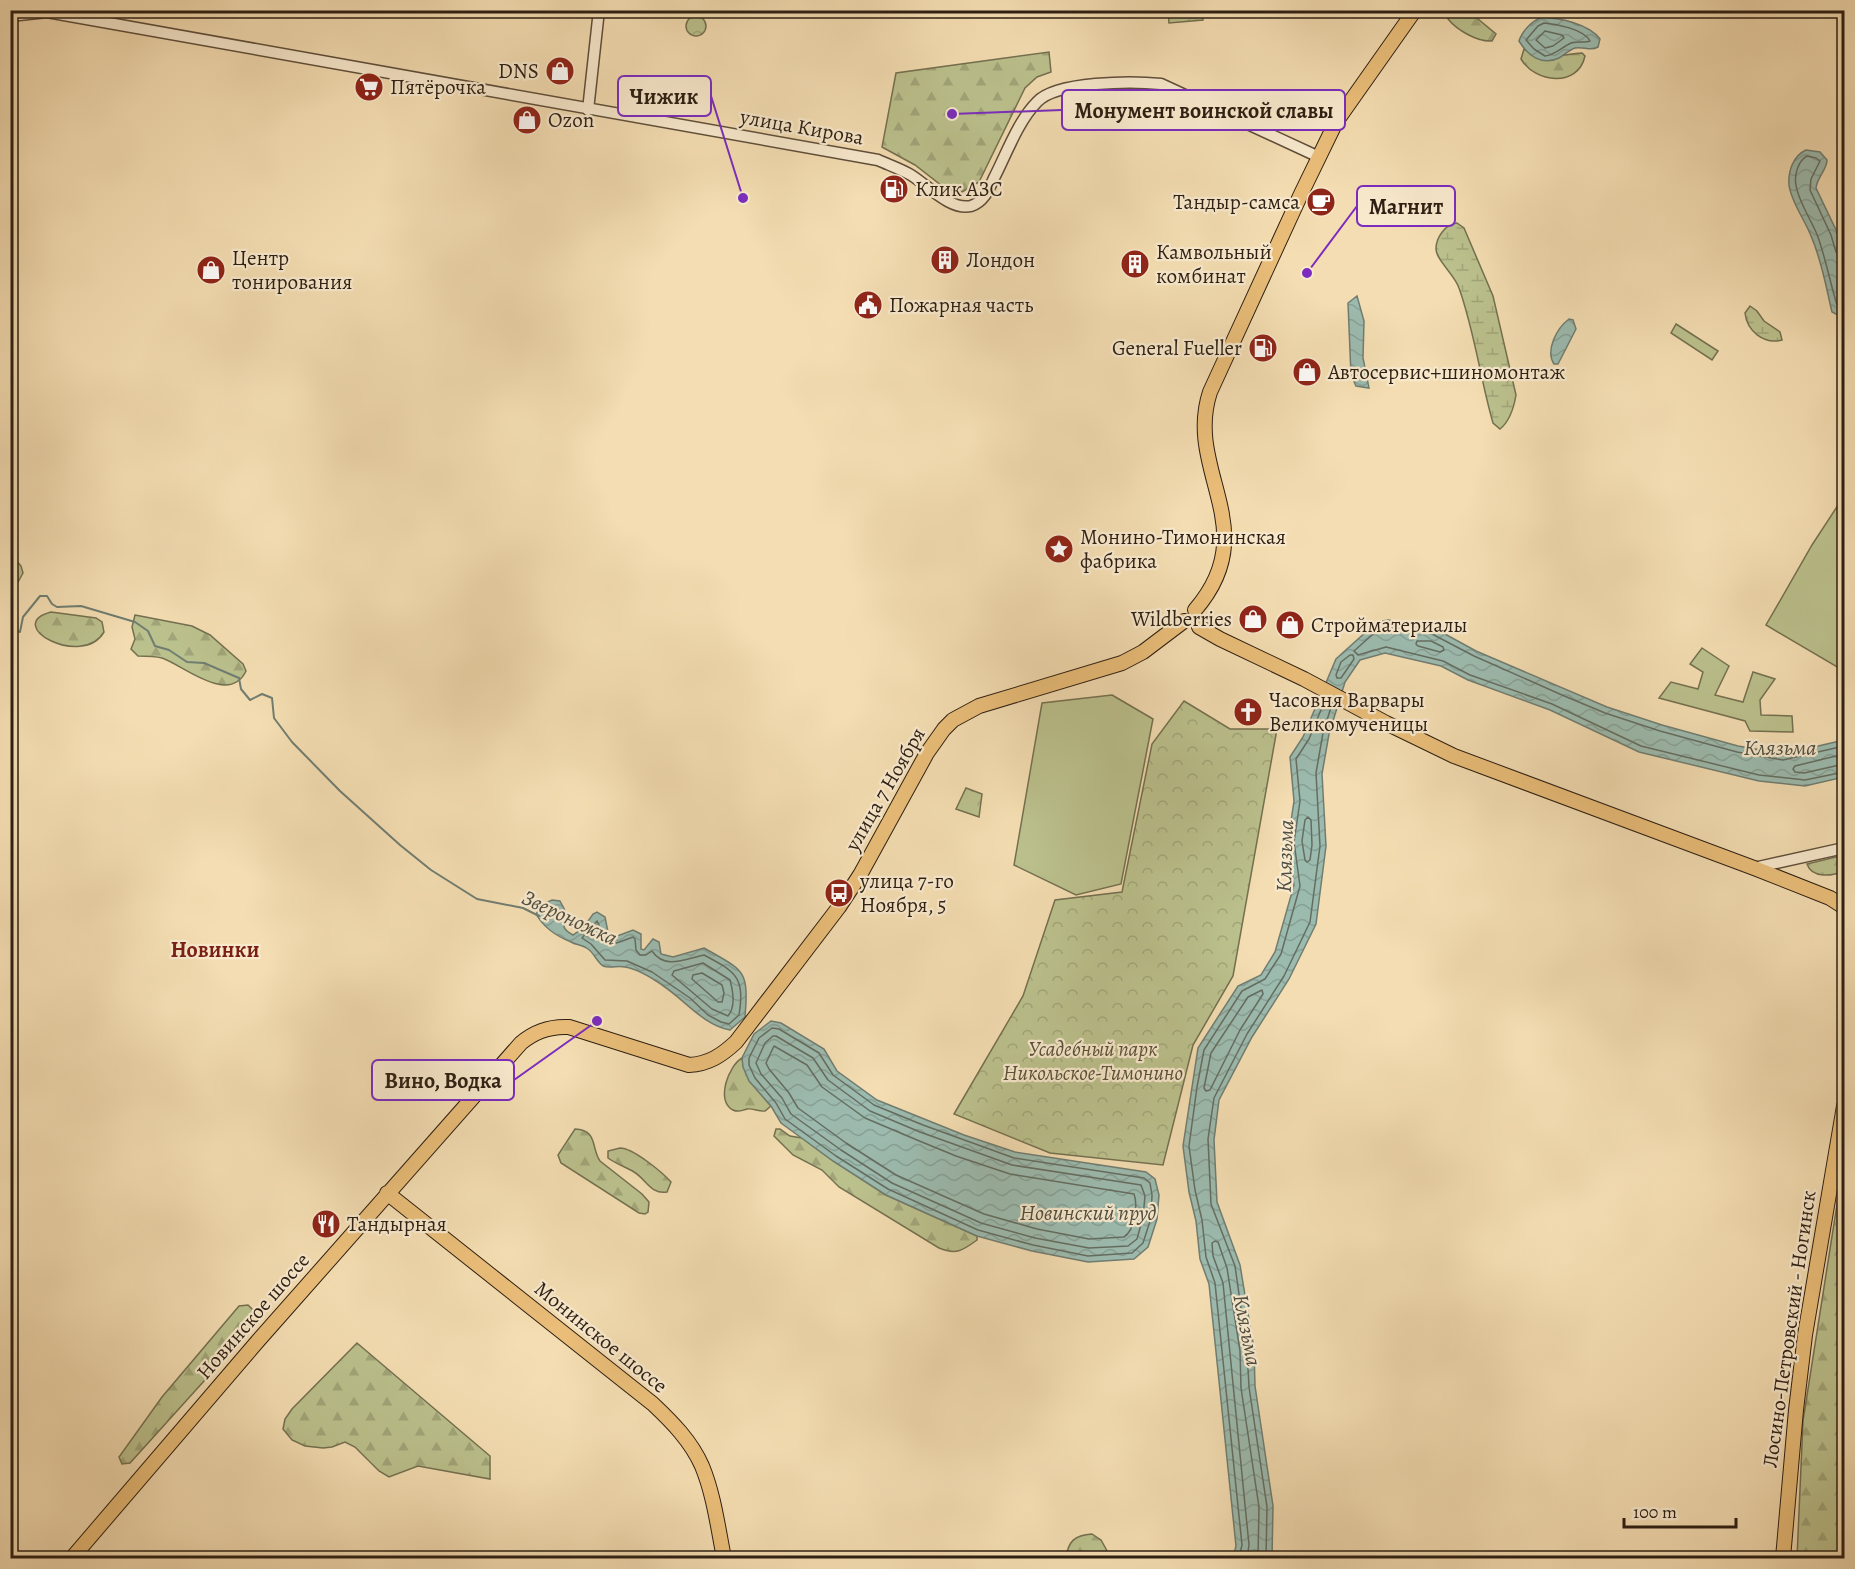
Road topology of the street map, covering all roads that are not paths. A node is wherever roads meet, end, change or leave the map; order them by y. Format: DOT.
graph roads {
  1 [pos="598,10"];
  2 [pos="1415,10"];
  3 [pos="47,12"];
  4 [pos="10,16"];
  5 [pos="588,110"];
  6 [pos="1319,157"];
  7 [pos="1208,594"];
  8 [pos="1195,610"];
  9 [pos="1184,621"];
  10 [pos="1199,627"];
  11 [pos="1172,630"];
  12 [pos="1845,848"];
  13 [pos="1754,868"];
  14 [pos="1845,907"];
  15 [pos="546,1029"];
  16 [pos="1845,1106"];
  17 [pos="387,1193"];
  18 [pos="72,1558"];
  19 [pos="724,1558"];
  20 [pos="1783,1558"];
  1 -- 5 [label="street"];
  2 -- 6 [label="main road"];
  3 -- 4 [label="street, улица Кирова"];
  3 -- 5 [label="street, улица Кирова"];
  5 -- 6 [label="street, улица Кирова"];
  6 -- 7 [label="main road"];
  7 -- 8 [label="main road"];
  7 -- 11 [label="main road"];
  8 -- 9 [label="main road"];
  8 -- 10 [label="main road"];
  9 -- 10 [label="main road"];
  9 -- 11 [label="main road, улица 7 Ноября"];
  10 -- 13 [label="main road"];
  11 -- 15 [label="main road, улица 7 Ноября"];
  12 -- 13 [label="street"];
  13 -- 14 [label="main road"];
  15 -- 17 [label="main road, Новинское шоссе"];
  16 -- 20 [label="main road, Лосино-Петровский - Ногинск"];
  17 -- 18 [label="main road, Новинское шоссе"];
  17 -- 19 [label="main road, Монинское шоссе"];
}
